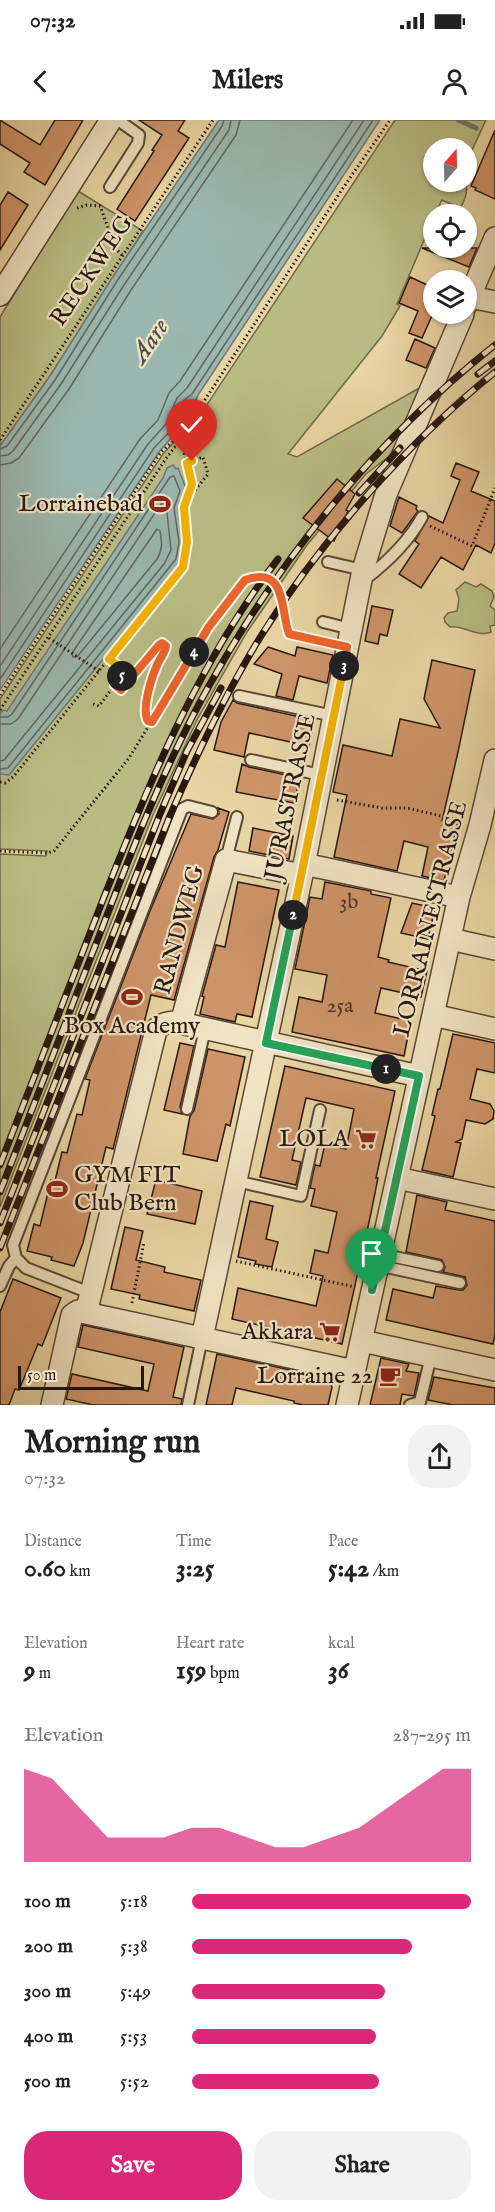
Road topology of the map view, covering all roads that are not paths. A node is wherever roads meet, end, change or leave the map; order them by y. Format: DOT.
graph roads {
  1 [pos="111,120"];
  2 [pos="118,120"];
  3 [pos="110,187"];
  4 [pos="495,238"];
  5 [pos="477,280"];
  6 [pos="0,295"];
  7 [pos="495,302"];
  8 [pos="477,304"];
  9 [pos="458,324"];
  10 [pos="421,519"];
  11 [pos="328,562"];
  12 [pos="362,576"];
  13 [pos="323,622"];
  14 [pos="349,638"];
  15 [pos="239,696"];
  16 [pos="334,716"];
  17 [pos="251,760"];
  18 [pos="495,760"];
  19 [pos="321,775"];
  20 [pos="213,812"];
  21 [pos="237,817"];
  22 [pos="226,860"];
  23 [pos="303,869"];
  24 [pos="459,897"];
  25 [pos="450,939"];
  26 [pos="495,949"];
  27 [pos="433,1015"];
  28 [pos="181,1023"];
  29 [pos="205,1029"];
  30 [pos="495,1029"];
  31 [pos="266,1043"];
  32 [pos="419,1076"];
  33 [pos="188,1109"];
  34 [pos="320,1110"];
  35 [pos="397,1178"];
  36 [pos="236,1181"];
  37 [pos="495,1199"];
  38 [pos="16,1258"];
  39 [pos="379,1259"];
  40 [pos="438,1266"];
  41 [pos="460,1283"];
  42 [pos="0,1286"];
  43 [pos="88,1303"];
  44 [pos="202,1338"];
  45 [pos="362,1341"];
  46 [pos="431,1356"];
  47 [pos="495,1370"];
  48 [pos="354,1371"];
  49 [pos="52,1405"];
  50 [pos="188,1405"];
  51 [pos="347,1405"];
  52 [pos="410,1405"];
  1 -- 6 [label="street"];
  2 -- 3 [label="lane"];
  4 -- 5 [label="street, JURASTRASSE"];
  7 -- 8 [label="street"];
  9 -- 12 [label="street, JURASTRASSE"];
  10 -- 12 [label="lane"];
  11 -- 12 [label="lane"];
  12 -- 14 [label="street, JURASTRASSE"];
  13 -- 14 [label="lane"];
  14 -- 16 [label="street, JURASTRASSE"];
  15 -- 16 [label="lane"];
  16 -- 19 [label="street, JURASTRASSE"];
  17 -- 19 [label="lane"];
  18 -- 24 [label="street, LORRAINESTRASSE"];
  19 -- 23 [label="street, JURASTRASSE"];
  20 -- 38 [label="lane"];
  21 -- 22 [label="lane"];
  22 -- 23 [label="street, RANDWEG"];
  22 -- 28 [label="street, RANDWEG"];
  23 -- 24 [label="street, RANDWEG"];
  23 -- 31 [label="street, JURASTRASSE"];
  24 -- 25 [label="street, LORRAINESTRASSE"];
  25 -- 26 [label="street"];
  25 -- 27 [label="street, LORRAINESTRASSE"];
  27 -- 30 [label="street"];
  27 -- 32 [label="street, LORRAINESTRASSE"];
  28 -- 29 [label="street"];
  28 -- 43 [label="street, RANDWEG"];
  29 -- 31 [label="street"];
  29 -- 33 [label="lane"];
  31 -- 32 [label="street"];
  31 -- 36 [label="street, JURASTRASSE"];
  32 -- 35 [label="street, LORRAINESTRASSE"];
  34 -- 36 [label="lane"];
  35 -- 37 [label="street"];
  35 -- 39 [label="street, LORRAINESTRASSE"];
  36 -- 44 [label="street, JURASTRASSE"];
  38 -- 42 [label="lane"];
  38 -- 43 [label="lane"];
  39 -- 40 [label="lane"];
  39 -- 41 [label="lane"];
  39 -- 45 [label="street, LORRAINESTRASSE"];
  43 -- 44 [label="street"];
  43 -- 49 [label="street"];
  44 -- 48 [label="street"];
  44 -- 50 [label="lane"];
  45 -- 46 [label="street"];
  45 -- 48 [label="street, LORRAINESTRASSE"];
  46 -- 47 [label="street"];
  46 -- 52 [label="lane"];
  48 -- 51 [label="street, LORRAINESTRASSE"];
}
